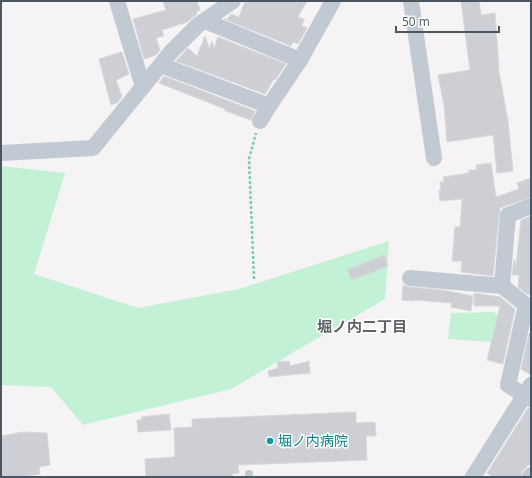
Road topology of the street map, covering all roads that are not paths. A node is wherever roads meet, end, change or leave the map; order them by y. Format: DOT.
graph roads {
  1 [pos="117,1"];
  2 [pos="233,1"];
  3 [pos="333,1"];
  4 [pos="411,1"];
  5 [pos="205,21"];
  6 [pos="300,60"];
  7 [pos="161,65"];
  8 [pos="143,86"];
  9 [pos="269,106"];
  10 [pos="260,121"];
  11 [pos="1,153"];
  12 [pos="434,158"];
  13 [pos="531,206"];
  14 [pos="410,278"];
  15 [pos="502,286"];
  16 [pos="529,393"];
  17 [pos="473,477"];
  1 -- 8 [label="street"];
  2 -- 5 [label="street"];
  3 -- 6 [label="street"];
  4 -- 12 [label="street"];
  5 -- 6 [label="street"];
  5 -- 7 [label="street"];
  6 -- 9 [label="street"];
  7 -- 8 [label="street"];
  7 -- 9 [label="street"];
  8 -- 11 [label="street"];
  9 -- 10 [label="street"];
  13 -- 15 [label="street"];
  14 -- 15 [label="street"];
  15 -- 16 [label="street"];
  16 -- 17 [label="street"];
}
